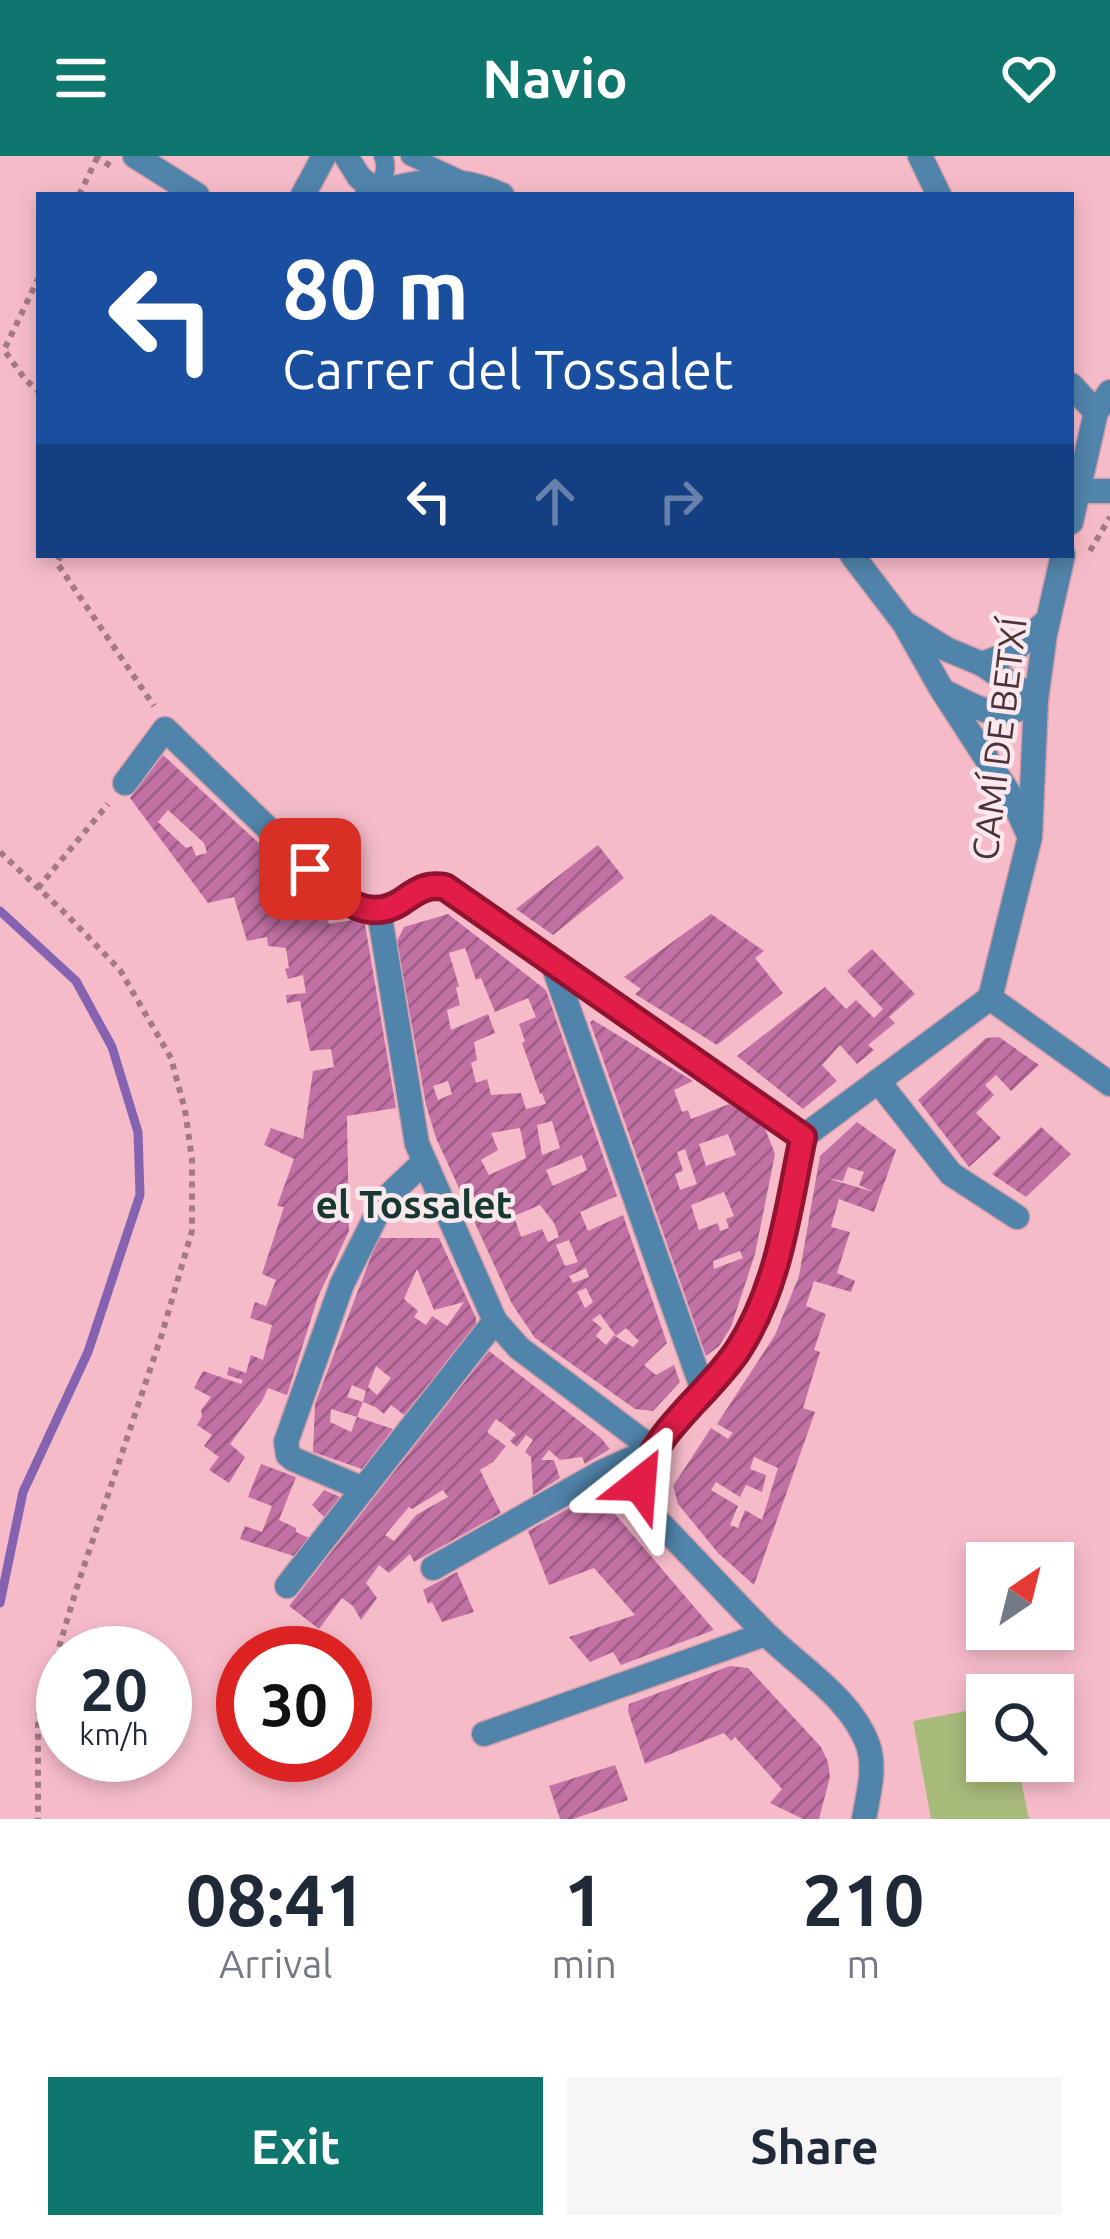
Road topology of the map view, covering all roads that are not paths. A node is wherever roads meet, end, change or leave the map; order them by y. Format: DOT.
graph roads {
  1 [pos="135,156"];
  2 [pos="324,156"];
  3 [pos="346,156"];
  4 [pos="383,156"];
  5 [pos="410,156"];
  6 [pos="920,156"];
  7 [pos="463,181"];
  8 [pos="192,192"];
  9 [pos="305,192"];
  10 [pos="370,192"];
  11 [pos="373,192"];
  12 [pos="381,192"];
  13 [pos="494,192"];
  14 [pos="938,192"];
  15 [pos="1074,388"];
  16 [pos="1103,402"];
  17 [pos="1078,491"];
  18 [pos="1110,491"];
  19 [pos="1074,509"];
  20 [pos="854,558"];
  21 [pos="1062,558"];
  22 [pos="1048,620"];
  23 [pos="904,623"];
  24 [pos="982,664"];
  25 [pos="942,690"];
  26 [pos="1036,700"];
  27 [pos="125,782"];
  28 [pos="1030,837"];
  29 [pos="379,911"];
  30 [pos="552,962"];
  31 [pos="990,998"];
  32 [pos="878,1081"];
  33 [pos="1110,1084"];
  34 [pos="803,1137"];
  35 [pos="424,1162"];
  36 [pos="1017,1217"];
  37 [pos="495,1321"];
  38 [pos="704,1393"];
  39 [pos="653,1448"];
  40 [pos="363,1489"];
  41 [pos="434,1568"];
  42 [pos="287,1586"];
  43 [pos="765,1634"];
  44 [pos="484,1734"];
  45 [pos="864,1819"];
  1 -- 8 [label="street"];
  2 -- 9 [label="street"];
  3 -- 10 [label="street"];
  4 -- 11 [label="lane"];
  5 -- 7 [label="lane"];
  6 -- 14 [label="street"];
  7 -- 12 [label="street"];
  7 -- 13 [label="street"];
  15 -- 16 [label="street"];
  16 -- 17 [label="street"];
  17 -- 18 [label="street"];
  17 -- 19 [label="street"];
  20 -- 23 [label="street"];
  21 -- 22 [label="street, CAMÍ DE BETXÍ"];
  22 -- 24 [label="street"];
  22 -- 26 [label="street, CAMÍ DE BETXÍ"];
  23 -- 24 [label="street"];
  23 -- 25 [label="street"];
  24 -- 26 [label="street"];
  25 -- 26 [label="street"];
  25 -- 28 [label="street"];
  26 -- 28 [label="street, CAMÍ DE BETXÍ"];
  27 -- 29 [label="street"];
  28 -- 31 [label="street, CAMÍ DE BETXÍ"];
  29 -- 30 [label="street"];
  29 -- 35 [label="street"];
  30 -- 34 [label="street"];
  30 -- 38 [label="street"];
  31 -- 32 [label="street"];
  31 -- 33 [label="street"];
  32 -- 34 [label="street"];
  32 -- 36 [label="street"];
  34 -- 38 [label="street"];
  35 -- 37 [label="street"];
  35 -- 40 [label="street"];
  37 -- 39 [label="street"];
  37 -- 40 [label="street"];
  38 -- 39 [label="street"];
  39 -- 41 [label="street"];
  39 -- 43 [label="street"];
  40 -- 42 [label="street"];
  43 -- 44 [label="street"];
  43 -- 45 [label="street"];
}
